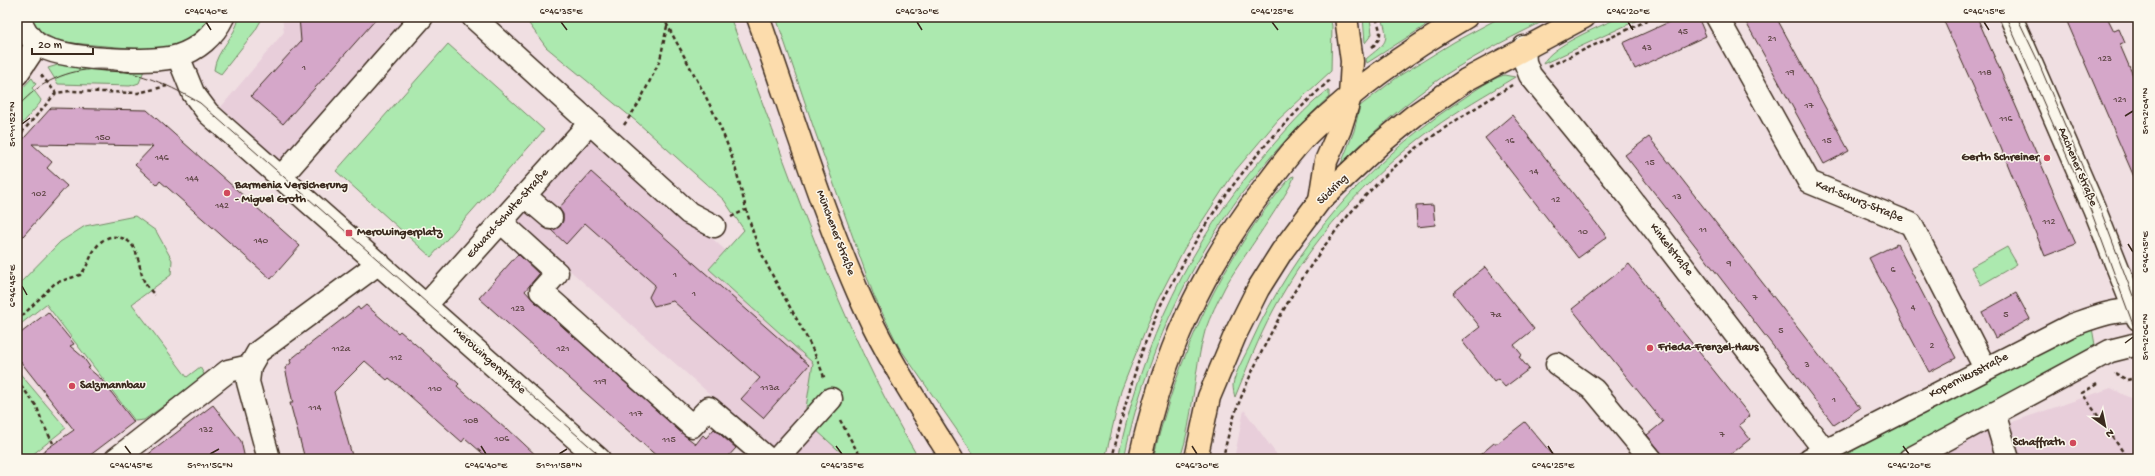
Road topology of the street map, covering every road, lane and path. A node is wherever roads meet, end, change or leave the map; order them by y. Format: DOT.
graph roads {
  1 [pos="19,17"];
  2 [pos="223,17"];
  3 [pos="422,17"];
  4 [pos="473,17"];
  5 [pos="663,17"];
  6 [pos="758,17"];
  7 [pos="1346,17"];
  8 [pos="1466,17"];
  9 [pos="1584,17"];
  10 [pos="1655,17"];
  11 [pos="1717,17"];
  12 [pos="2011,17"];
  13 [pos="667,26"];
  14 [pos="37,44"];
  15 [pos="1524,47"];
  16 [pos="178,56"];
  17 [pos="17,74"];
  18 [pos="1530,75"];
  19 [pos="44,78"];
  20 [pos="160,88"];
  21 [pos="56,94"];
  22 [pos="1350,97"];
  23 [pos="590,123"];
  24 [pos="17,138"];
  25 [pos="612,143"];
  26 [pos="281,177"];
  27 [pos="525,196"];
  28 [pos="1320,200"];
  29 [pos="551,218"];
  30 [pos="501,222"];
  31 [pos="714,226"];
  32 [pos="379,263"];
  33 [pos="155,295"];
  34 [pos="426,304"];
  35 [pos="2137,314"];
  36 [pos="17,321"];
  37 [pos="2138,344"];
  38 [pos="1557,364"];
  39 [pos="250,366"];
  40 [pos="1985,368"];
  41 [pos="17,380"];
  42 [pos="2102,382"];
  43 [pos="831,399"];
  44 [pos="1994,413"];
  45 [pos="53,443"];
  46 [pos="1817,455"];
  47 [pos="1924,456"];
  48 [pos="116,459"];
  49 [pos="269,459"];
  50 [pos="599,459"];
  51 [pos="768,459"];
  52 [pos="777,459"];
  53 [pos="864,459"];
  54 [pos="952,459"];
  55 [pos="1140,459"];
  56 [pos="1196,459"];
  57 [pos="1223,459"];
  58 [pos="1651,459"];
  59 [pos="2008,459"];
  60 [pos="2128,459"];
  1 -- 14 [label="street"];
  2 -- 16 [label="street"];
  3 -- 26 [label="street"];
  4 -- 23 [label="street"];
  5 -- 13 [label="path"];
  6 -- 54 [label="main road, Münchener Straße"];
  7 -- 22 [label="main road"];
  8 -- 22 [label="main road"];
  9 -- 15 [label="main road, Südring"];
  10 -- 18 [label="path"];
  11 -- 40 [label="street, Karl-Schurz-Straße"];
  12 -- 35 [label="street, Aachener Straße"];
  13 -- 25 [label="path"];
  13 -- 43 [label="path"];
  14 -- 16 [label="street"];
  14 -- 17 [label="street"];
  15 -- 18 [label="street, Kinkelstraße"];
  15 -- 28 [label="main road, Südring"];
  16 -- 26 [label="street, Merowingerstraße"];
  18 -- 46 [label="street, Kinkelstraße"];
  18 -- 57 [label="path"];
  19 -- 21 [label="path"];
  20 -- 21 [label="path"];
  21 -- 24 [label="path"];
  22 -- 28 [label="main road"];
  22 -- 55 [label="main road"];
  23 -- 25 [label="street"];
  23 -- 27 [label="street, Eduard-Schulte-Straße"];
  25 -- 31 [label="street"];
  26 -- 32 [label="street, Merowingerstraße"];
  27 -- 29 [label="street"];
  27 -- 30 [label="street, Eduard-Schulte-Straße"];
  28 -- 56 [label="main road, Südring"];
  30 -- 34 [label="street, Eduard-Schulte-Straße"];
  30 -- 51 [label="street"];
  32 -- 34 [label="street, Merowingerstraße"];
  32 -- 39 [label="street"];
  33 -- 36 [label="path"];
  34 -- 50 [label="street, Merowingerstraße"];
  35 -- 40 [label="street, Kopernikusstraße"];
  37 -- 44 [label="street"];
  38 -- 58 [label="street"];
  39 -- 48 [label="street"];
  39 -- 49 [label="street"];
  40 -- 46 [label="street, Kopernikusstraße"];
  41 -- 45 [label="path"];
  42 -- 60 [label="path"];
  43 -- 52 [label="street"];
  43 -- 53 [label="path"];
  44 -- 47 [label="street"];
  44 -- 59 [label="street"];
}
